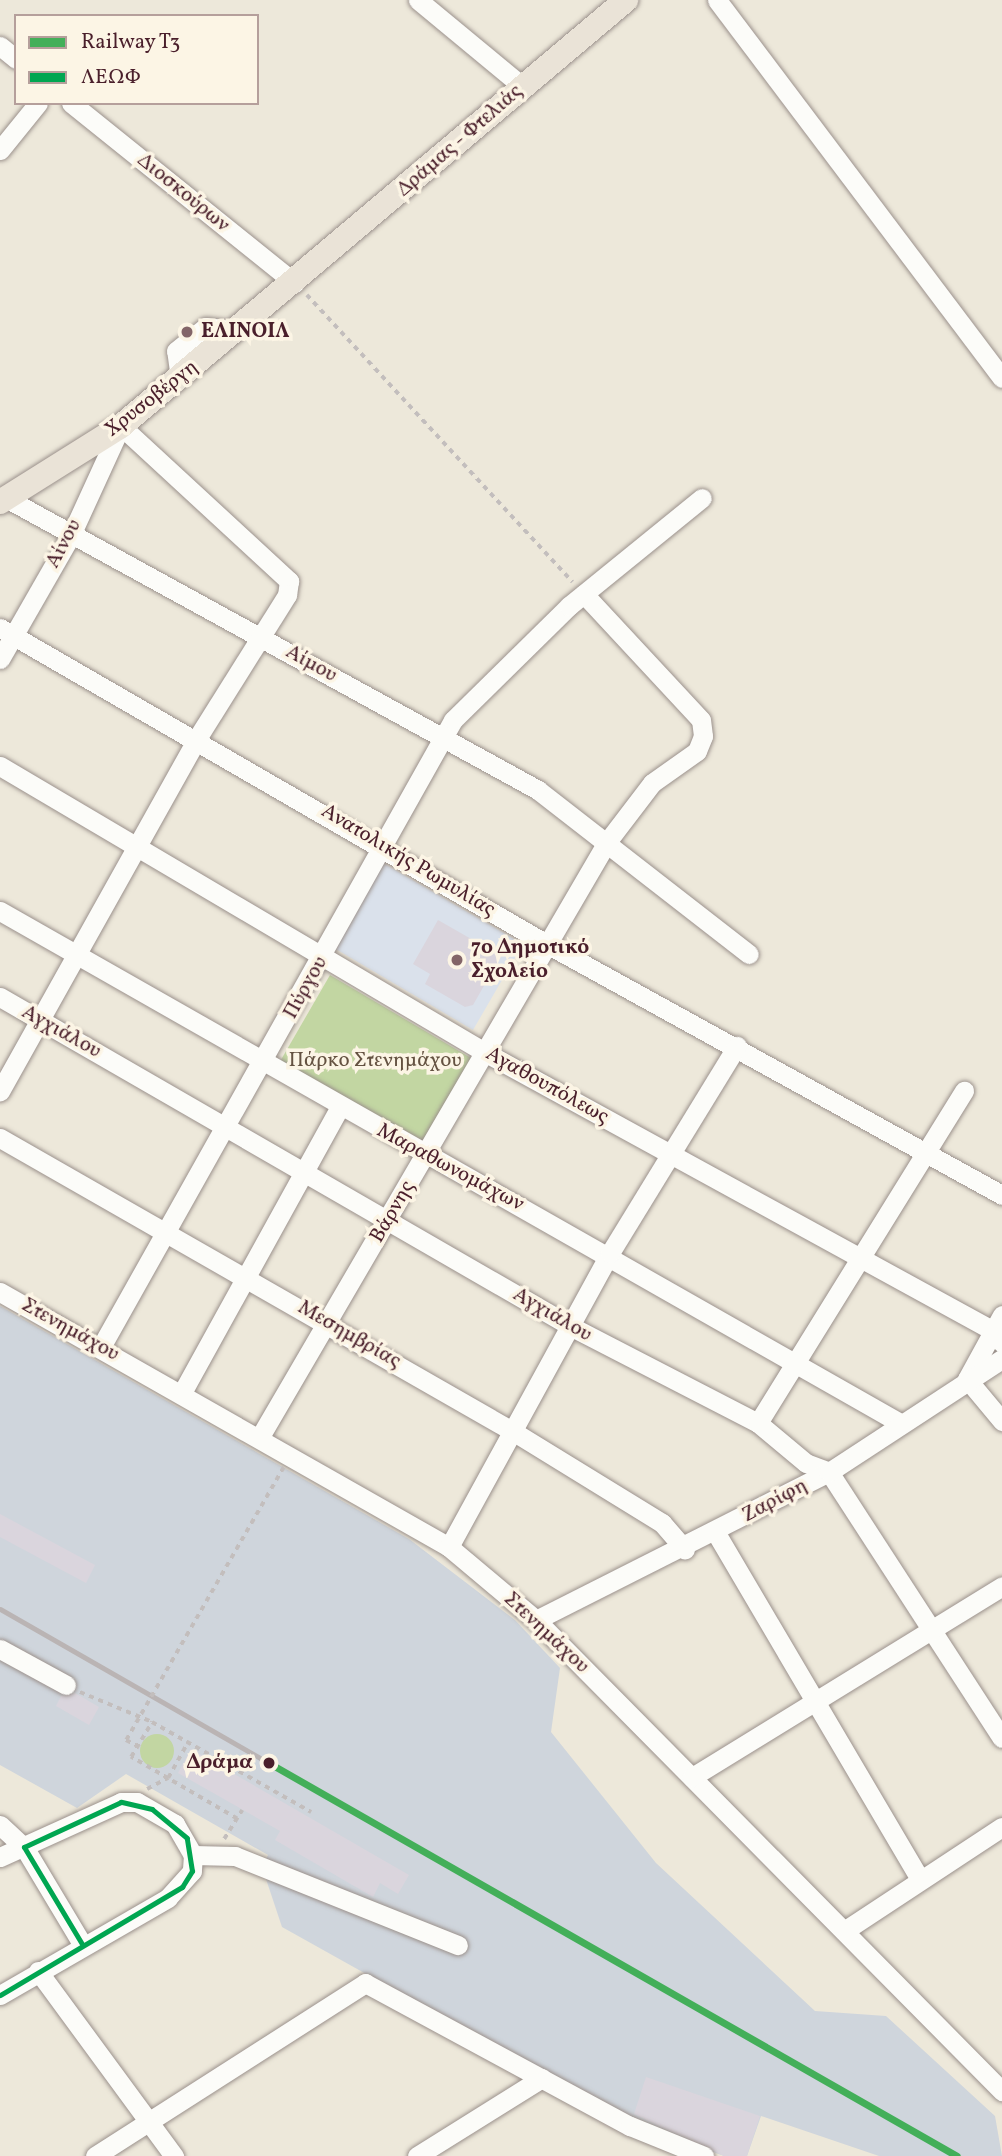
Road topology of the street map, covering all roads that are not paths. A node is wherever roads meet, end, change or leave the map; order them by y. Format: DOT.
graph roads {
  1 [pos="418,0"];
  2 [pos="626,0"];
  3 [pos="717,0"];
  4 [pos="0,46"];
  5 [pos="14,57"];
  6 [pos="522,86"];
  7 [pos="36,105"];
  8 [pos="73,105"];
  9 [pos="0,150"];
  10 [pos="295,283"];
  11 [pos="1002,378"];
  12 [pos="121,426"];
  13 [pos="702,498"];
  14 [pos="3,500"];
  15 [pos="71,535"];
  16 [pos="584,594"];
  17 [pos="7,631"];
  18 [pos="259,636"];
  19 [pos="0,659"];
  20 [pos="444,736"];
  21 [pos="198,737"];
  22 [pos="0,766"];
  23 [pos="607,842"];
  24 [pos="138,846"];
  25 [pos="384,846"];
  26 [pos="0,911"];
  27 [pos="545,943"];
  28 [pos="75,954"];
  29 [pos="749,954"];
  30 [pos="324,957"];
  31 [pos="0,997"];
  32 [pos="39,1020"];
  33 [pos="737,1046"];
  34 [pos="486,1053"];
  35 [pos="264,1066"];
  36 [pos="0,1091"];
  37 [pos="964,1091"];
  38 [pos="339,1108"];
  39 [pos="228,1126"];
  40 [pos="0,1138"];
  41 [pos="923,1151"];
  42 [pos="672,1154"];
  43 [pos="425,1156"];
  44 [pos="305,1170"];
  45 [pos="1002,1195"];
  46 [pos="389,1219"];
  47 [pos="167,1233"];
  48 [pos="610,1253"];
  49 [pos="860,1258"];
  50 [pos="246,1278"];
  51 [pos="0,1292"];
  52 [pos="329,1323"];
  53 [pos="572,1327"];
  54 [pos="999,1330"];
  55 [pos="101,1347"];
  56 [pos="1002,1359"];
  57 [pos="797,1362"];
  58 [pos="967,1379"];
  59 [pos="183,1391"];
  60 [pos="1002,1421"];
  61 [pos="758,1423"];
  62 [pos="900,1423"];
  63 [pos="514,1432"];
  64 [pos="261,1435"];
  65 [pos="829,1472"];
  66 [pos="716,1533"];
  67 [pos="449,1547"];
  68 [pos="685,1549"];
  69 [pos="1002,1587"];
  70 [pos="536,1620"];
  71 [pos="935,1629"];
  72 [pos="0,1649"];
  73 [pos="66,1685"];
  74 [pos="816,1704"];
  75 [pos="1002,1738"];
  76 [pos="692,1777"];
  77 [pos="0,1825"];
  78 [pos="1002,1827"];
  79 [pos="24,1847"];
  80 [pos="193,1855"];
  81 [pos="0,1857"];
  82 [pos="919,1877"];
  83 [pos="844,1931"];
  84 [pos="82,1944"];
  85 [pos="458,1945"];
  86 [pos="38,1971"];
  87 [pos="0,1995"];
  88 [pos="542,2078"];
  89 [pos="1002,2091"];
  90 [pos="150,2121"];
  91 [pos="689,2154"];
  92 [pos="95,2156"];
  93 [pos="174,2156"];
  94 [pos="417,2156"];
  1 -- 6 [label="street"];
  2 -- 6 [label="main road, Δράμας - Φτελιάς"];
  3 -- 11 [label="street"];
  4 -- 5 [label="street"];
  6 -- 10 [label="main road, Δράμας - Φτελιάς"];
  7 -- 9 [label="street"];
  8 -- 10 [label="street, Διοσκούρων"];
  10 -- 12 [label="main road, Χρυσοβέργη"];
  12 -- 14 [label="main road, Χρυσοβέργη"];
  12 -- 15 [label="street, Αίνου"];
  12 -- 18 [label="street"];
  13 -- 16 [label="street, Πύργου"];
  14 -- 15 [label="street, Αίμου"];
  15 -- 17 [label="street, Αίνου"];
  15 -- 18 [label="street, Αίμου"];
  16 -- 20 [label="street, Πύργου"];
  16 -- 23 [label="street, Βάρνης"];
  17 -- 19 [label="street, Αίνου"];
  17 -- 21 [label="street, Ανατολικής Ρωμυλίας"];
  18 -- 20 [label="street, Αίμου"];
  18 -- 21 [label="street"];
  20 -- 23 [label="street, Αίμου"];
  20 -- 25 [label="street, Πύργου"];
  21 -- 24 [label="street"];
  21 -- 25 [label="street, Ανατολικής Ρωμυλίας"];
  22 -- 24 [label="street, Αγαθουπόλεως"];
  23 -- 27 [label="street, Βάρνης"];
  23 -- 29 [label="street, Αίμου"];
  24 -- 28 [label="street"];
  24 -- 30 [label="street, Αγαθουπόλεως"];
  25 -- 27 [label="street, Ανατολικής Ρωμυλίας"];
  25 -- 30 [label="street, Πύργου"];
  26 -- 28 [label="street, Μαραθωνομάχων"];
  27 -- 33 [label="street, Ανατολικής Ρωμυλίας"];
  27 -- 34 [label="street, Βάρνης"];
  28 -- 32 [label="street"];
  28 -- 35 [label="street, Μαραθωνομάχων"];
  30 -- 34 [label="street, Αγαθουπόλεως"];
  30 -- 35 [label="street, Πύργου"];
  31 -- 32 [label="street, Αγχιάλου"];
  32 -- 36 [label="street"];
  32 -- 39 [label="street, Αγχιάλου"];
  33 -- 41 [label="street, Ανατολικής Ρωμυλίας"];
  33 -- 42 [label="street"];
  34 -- 42 [label="street, Αγαθουπόλεως"];
  34 -- 43 [label="street, Βάρνης"];
  35 -- 38 [label="street, Μαραθωνομάχων"];
  35 -- 39 [label="street, Πύργου"];
  37 -- 41 [label="street"];
  38 -- 43 [label="street, Μαραθωνομάχων"];
  38 -- 44 [label="street"];
  39 -- 44 [label="street, Αγχιάλου"];
  39 -- 47 [label="street, Πύργου"];
  40 -- 47 [label="street, Μεσημβρίας"];
  41 -- 45 [label="street, Ανατολικής Ρωμυλίας"];
  41 -- 49 [label="street"];
  42 -- 48 [label="street"];
  42 -- 49 [label="street, Αγαθουπόλεως"];
  43 -- 46 [label="street, Βάρνης"];
  43 -- 48 [label="street, Μαραθωνομάχων"];
  44 -- 46 [label="street, Αγχιάλου"];
  44 -- 50 [label="street"];
  46 -- 52 [label="street, Βάρνης"];
  46 -- 53 [label="street, Αγχιάλου"];
  47 -- 50 [label="street, Μεσημβρίας"];
  47 -- 55 [label="street, Πύργου"];
  48 -- 53 [label="street"];
  48 -- 57 [label="street, Μαραθωνομάχων"];
  49 -- 54 [label="street, Αγαθουπόλεως"];
  49 -- 57 [label="street"];
  50 -- 52 [label="street, Μεσημβρίας"];
  50 -- 59 [label="street"];
  51 -- 55 [label="street, Στενημάχου"];
  52 -- 63 [label="street, Μεσημβρίας"];
  52 -- 64 [label="street, Βάρνης"];
  53 -- 61 [label="street, Αγχιάλου"];
  53 -- 63 [label="street"];
  54 -- 58 [label="street"];
  55 -- 59 [label="street, Στενημάχου"];
  56 -- 58 [label="street, Ζαρίφη"];
  57 -- 61 [label="street"];
  57 -- 62 [label="street, Μαραθωνομάχων"];
  58 -- 60 [label="street"];
  58 -- 62 [label="street, Ζαρίφη"];
  59 -- 64 [label="street, Στενημάχου"];
  61 -- 65 [label="street, Αγχιάλου"];
  62 -- 65 [label="street, Ζαρίφη"];
  63 -- 67 [label="street"];
  63 -- 68 [label="street, Μεσημβρίας"];
  64 -- 67 [label="street, Στενημάχου"];
  65 -- 66 [label="street, Ζαρίφη"];
  65 -- 71 [label="street, Αγχιάλου"];
  66 -- 68 [label="street, Ζαρίφη"];
  66 -- 74 [label="street"];
  67 -- 70 [label="street, Στενημάχου"];
  68 -- 70 [label="street, Ζαρίφη"];
  69 -- 71 [label="street"];
  70 -- 76 [label="street, Στενημάχου"];
  71 -- 74 [label="street"];
  71 -- 75 [label="street, Αγχιάλου"];
  72 -- 73 [label="street"];
  74 -- 76 [label="street"];
  74 -- 82 [label="street"];
  76 -- 83 [label="street, Στενημάχου"];
  77 -- 79 [label="street"];
  78 -- 82 [label="street"];
  79 -- 80 [label="street"];
  79 -- 81 [label="street"];
  79 -- 84 [label="street"];
  80 -- 84 [label="street"];
  80 -- 85 [label="street"];
  82 -- 83 [label="street"];
  83 -- 89 [label="street, Στενημάχου"];
  84 -- 86 [label="street"];
  86 -- 87 [label="street"];
  86 -- 90 [label="street"];
  88 -- 90 [label="street"];
  88 -- 91 [label="street"];
  88 -- 94 [label="street"];
  90 -- 92 [label="street"];
  90 -- 93 [label="street"];
}
